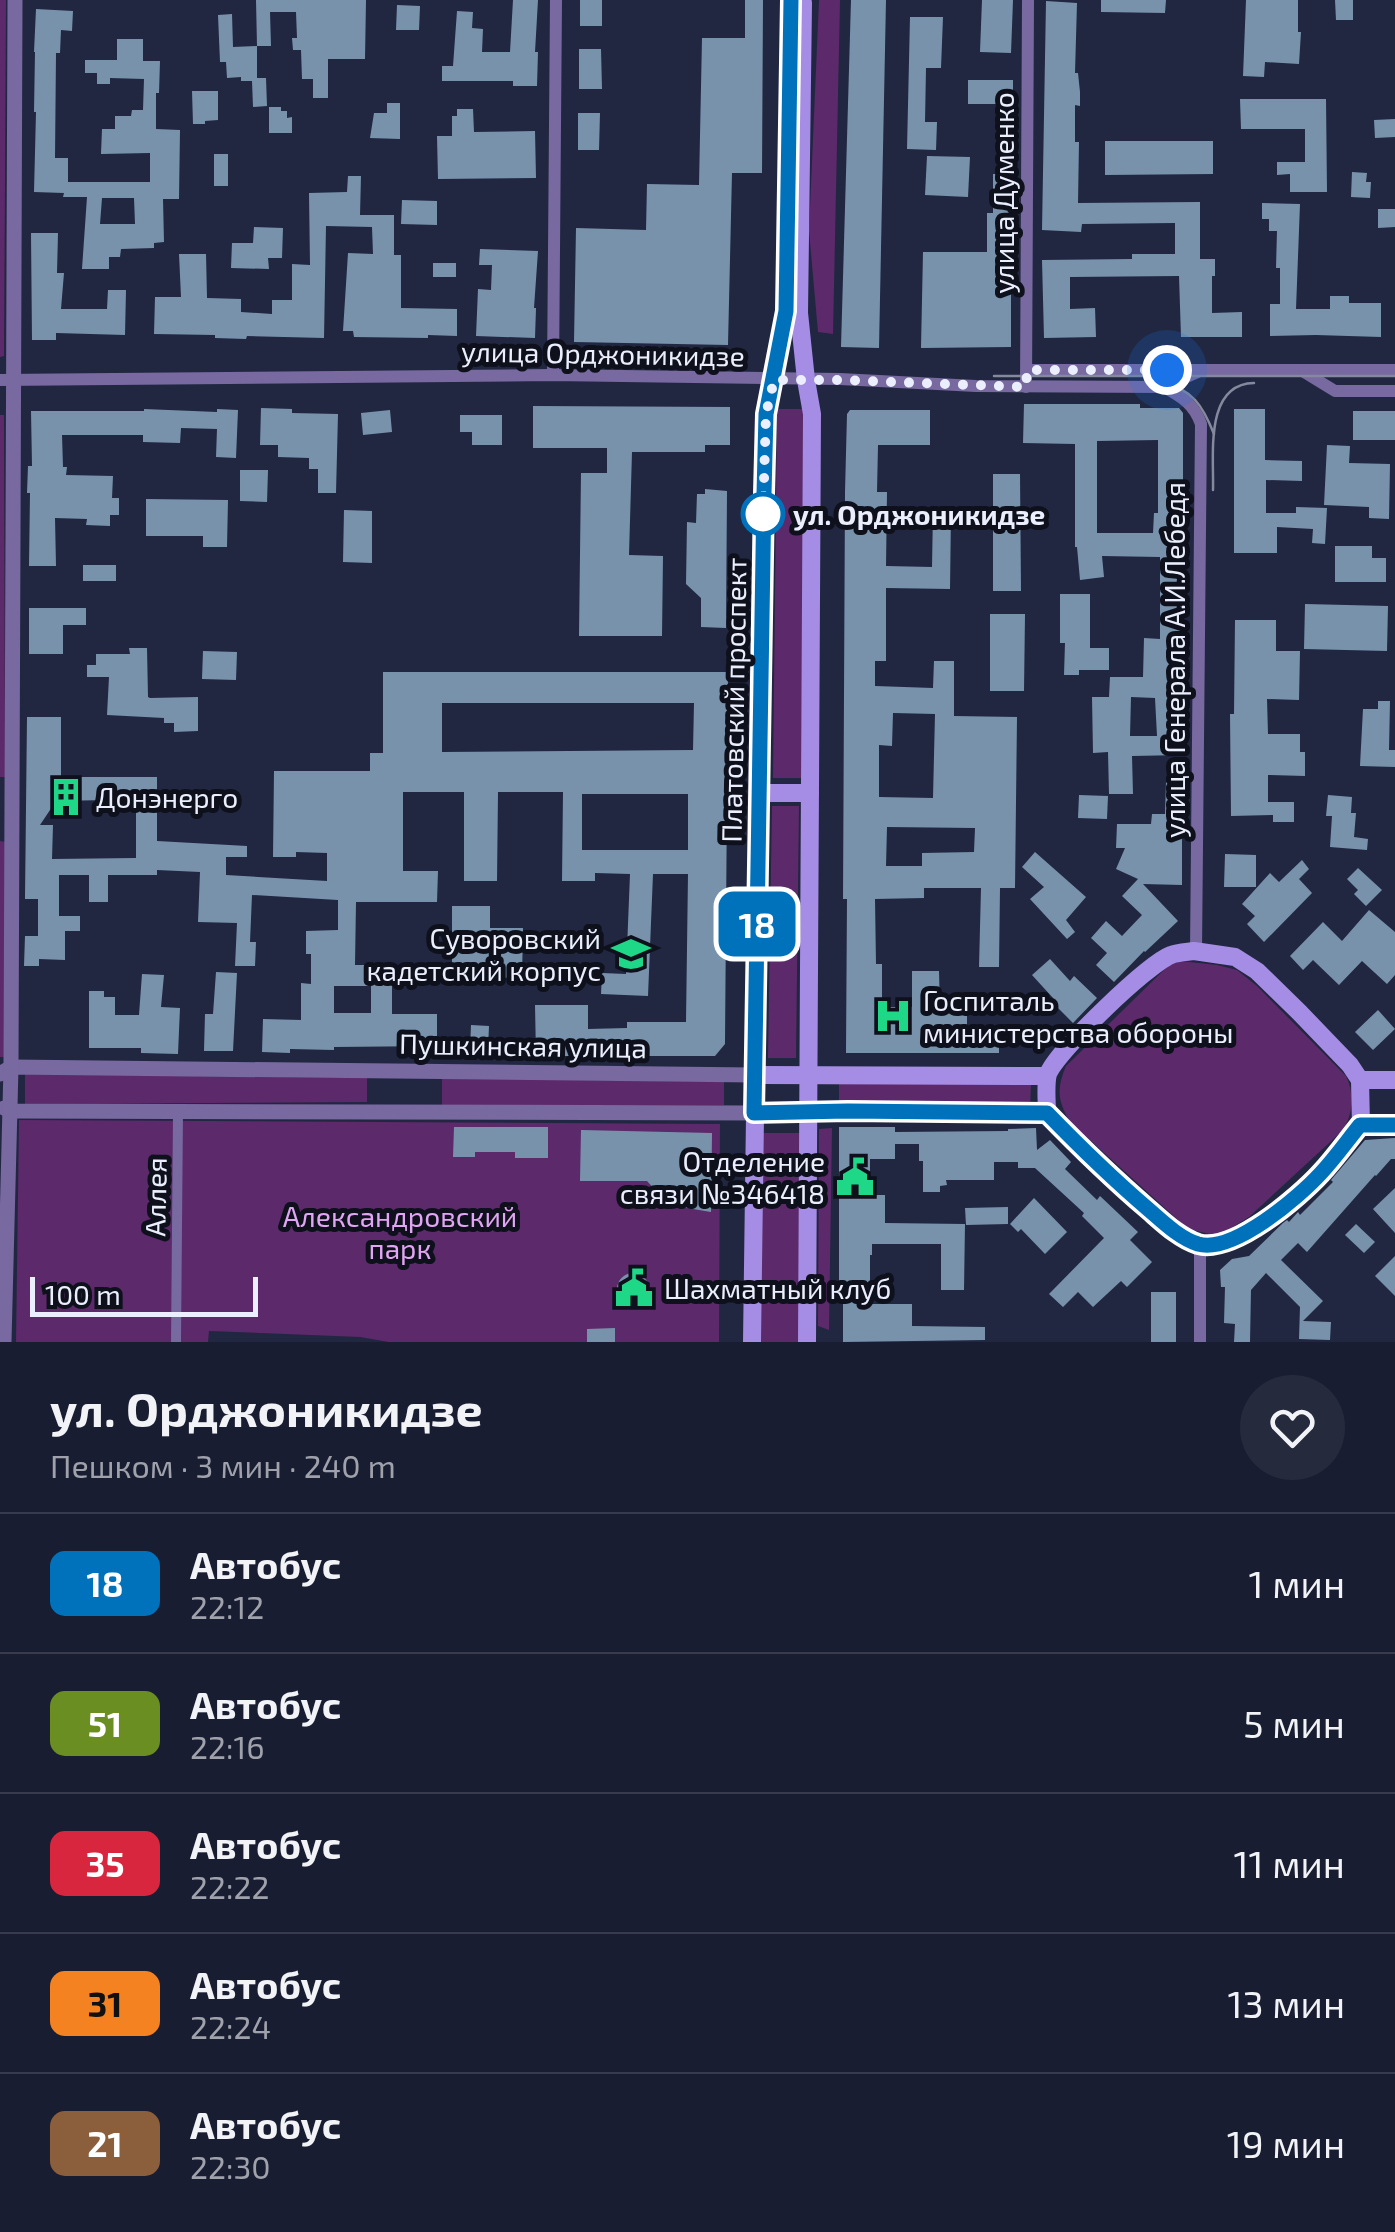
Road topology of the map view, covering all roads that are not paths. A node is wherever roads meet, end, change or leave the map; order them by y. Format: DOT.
graph roads {
  1 [pos="15,0"];
  2 [pos="556,0"];
  3 [pos="791,0"];
  4 [pos="802,0"];
  5 [pos="1028,0"];
  6 [pos="1027,370"];
  7 [pos="1202,370"];
  8 [pos="1302,370"];
  9 [pos="1395,370"];
  10 [pos="554,375"];
  11 [pos="6,380"];
  12 [pos="774,380"];
  13 [pos="806,380"];
  14 [pos="1026,387"];
  15 [pos="1164,388"];
  16 [pos="1395,391"];
  17 [pos="759,793"];
  18 [pos="810,793"];
  19 [pos="1196,951"];
  20 [pos="6,1070"];
  21 [pos="754,1075"];
  22 [pos="808,1076"];
  23 [pos="1047,1076"];
  24 [pos="1360,1080"];
  25 [pos="1395,1080"];
  26 [pos="5,1109"];
  27 [pos="808,1111"];
  28 [pos="178,1113"];
  29 [pos="754,1113"];
  30 [pos="1047,1113"];
  31 [pos="1360,1125"];
  32 [pos="1395,1125"];
  33 [pos="1200,1244"];
  34 [pos="4,1342"];
  35 [pos="176,1342"];
  36 [pos="752,1342"];
  37 [pos="807,1342"];
  38 [pos="1200,1342"];
  1 -- 11 [label="street"];
  2 -- 10 [label="street"];
  3 -- 12 [label="main road, Платовский проспект"];
  4 -- 13 [label="main road"];
  5 -- 6 [label="street, улица Думенко"];
  6 -- 7 [label="street, улица Орджоникидзе"];
  6 -- 14 [label="street, улица Думенко"];
  7 -- 8 [label="street, улица Орджоникидзе"];
  7 -- 15 [label="street, улица Орджоникидзе"];
  8 -- 9 [label="street, улица Орджоникидзе"];
  8 -- 16 [label="street, улица Орджоникидзе"];
  10 -- 11 [label="street, улица Орджоникидзе"];
  10 -- 12 [label="street, улица Орджоникидзе"];
  11 -- 20 [label="street"];
  12 -- 13 [label="street, улица Орджоникидзе"];
  12 -- 17 [label="main road, Платовский проспект"];
  13 -- 14 [label="street, улица Орджоникидзе"];
  13 -- 18 [label="main road"];
  14 -- 15 [label="street, улица Орджоникидзе"];
  15 -- 19 [label="street, улица Генерала А.И.Лебедя"];
  17 -- 18 [label="main road"];
  17 -- 21 [label="main road, Платовский проспект"];
  18 -- 22 [label="main road"];
  19 -- 23 [label="main road"];
  19 -- 24 [label="main road"];
  20 -- 21 [label="street, Пушкинская улица"];
  20 -- 26 [label="street"];
  21 -- 22 [label="main road, Пушкинская улица"];
  21 -- 29 [label="main road, Платовский проспект"];
  22 -- 23 [label="main road, Пушкинская улица"];
  22 -- 27 [label="main road"];
  23 -- 30 [label="main road"];
  24 -- 25 [label="main road"];
  24 -- 31 [label="main road"];
  26 -- 28 [label="street"];
  26 -- 34 [label="street"];
  27 -- 29 [label="main road"];
  27 -- 30 [label="main road"];
  27 -- 37 [label="main road"];
  28 -- 29 [label="street"];
  28 -- 35 [label="street, Аллея"];
  29 -- 36 [label="main road, Платовский проспект"];
  30 -- 33 [label="main road"];
  31 -- 32 [label="main road"];
  31 -- 33 [label="main road"];
  33 -- 38 [label="street"];
}
